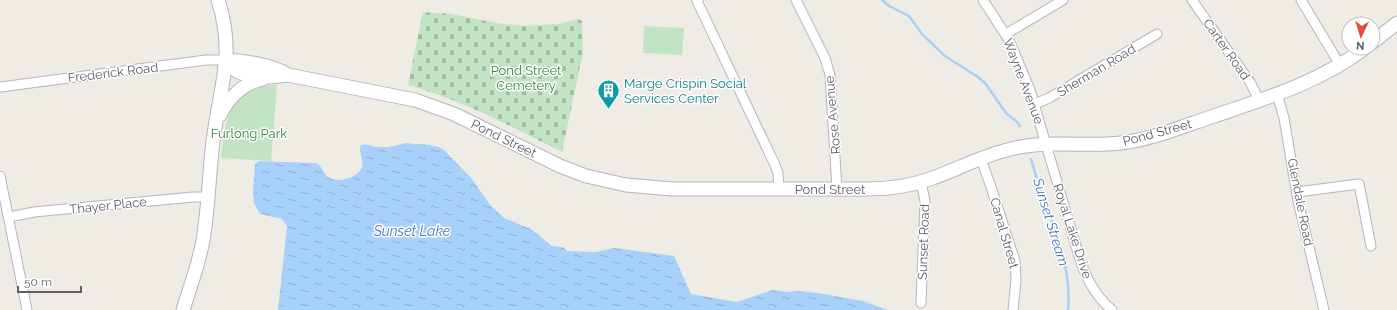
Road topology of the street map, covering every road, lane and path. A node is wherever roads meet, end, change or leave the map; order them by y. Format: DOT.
graph roads {
  1 [pos="218,0"];
  2 [pos="698,0"];
  3 [pos="796,0"];
  4 [pos="983,0"];
  5 [pos="1063,0"];
  6 [pos="1192,0"];
  7 [pos="1301,0"];
  8 [pos="1397,23"];
  9 [pos="1006,34"];
  10 [pos="1157,34"];
  11 [pos="1381,36"];
  12 [pos="1353,56"];
  13 [pos="226,60"];
  14 [pos="1340,65"];
  15 [pos="288,75"];
  16 [pos="270,77"];
  17 [pos="0,87"];
  18 [pos="1277,94"];
  19 [pos="1259,100"];
  20 [pos="1035,104"];
  21 [pos="215,128"];
  22 [pos="1046,144"];
  23 [pos="981,159"];
  24 [pos="0,176"];
  25 [pos="921,182"];
  26 [pos="779,189"];
  27 [pos="837,189"];
  28 [pos="1297,192"];
  29 [pos="208,197"];
  30 [pos="9,217"];
  31 [pos="1371,246"];
  32 [pos="922,303"];
  33 [pos="28,310"];
  34 [pos="183,310"];
  35 [pos="1012,310"];
  36 [pos="1112,310"];
  37 [pos="1324,310"];
  1 -- 13 [label="main road"];
  2 -- 26 [label="street"];
  3 -- 27 [label="street, Rose Avenue"];
  4 -- 9 [label="street, Wayne Avenue"];
  5 -- 9 [label="street"];
  6 -- 19 [label="street, Carter Road"];
  7 -- 14 [label="street"];
  8 -- 11 [label="main road"];
  9 -- 20 [label="street, Wayne Avenue"];
  10 -- 20 [label="street, Sherman Road"];
  12 -- 14 [label="main road, Pond Street"];
  13 -- 15 [label="main road, Pond Street"];
  13 -- 16 [label="main road, Pond Street"];
  13 -- 17 [label="street, Frederick Road"];
  13 -- 21 [label="main road"];
  14 -- 18 [label="main road, Pond Street"];
  15 -- 16 [label="main road, Pond Street"];
  15 -- 26 [label="main road, Pond Street"];
  16 -- 21 [label="main road"];
  18 -- 19 [label="main road, Pond Street"];
  18 -- 28 [label="street, Glendale Road"];
  19 -- 22 [label="main road, Pond Street"];
  20 -- 22 [label="street, Wayne Avenue"];
  21 -- 29 [label="main road"];
  22 -- 23 [label="main road, Pond Street"];
  22 -- 36 [label="street, Royal Lake Drive"];
  23 -- 25 [label="main road, Pond Street"];
  23 -- 35 [label="street, Canal Street"];
  24 -- 30 [label="street"];
  25 -- 27 [label="main road, Pond Street"];
  25 -- 32 [label="street, Sunset Road"];
  26 -- 27 [label="main road, Pond Street"];
  28 -- 31 [label="street"];
  28 -- 37 [label="street, Glendale Road"];
  29 -- 30 [label="street, Thayer Place"];
  29 -- 34 [label="main road"];
  30 -- 33 [label="street"];
}
